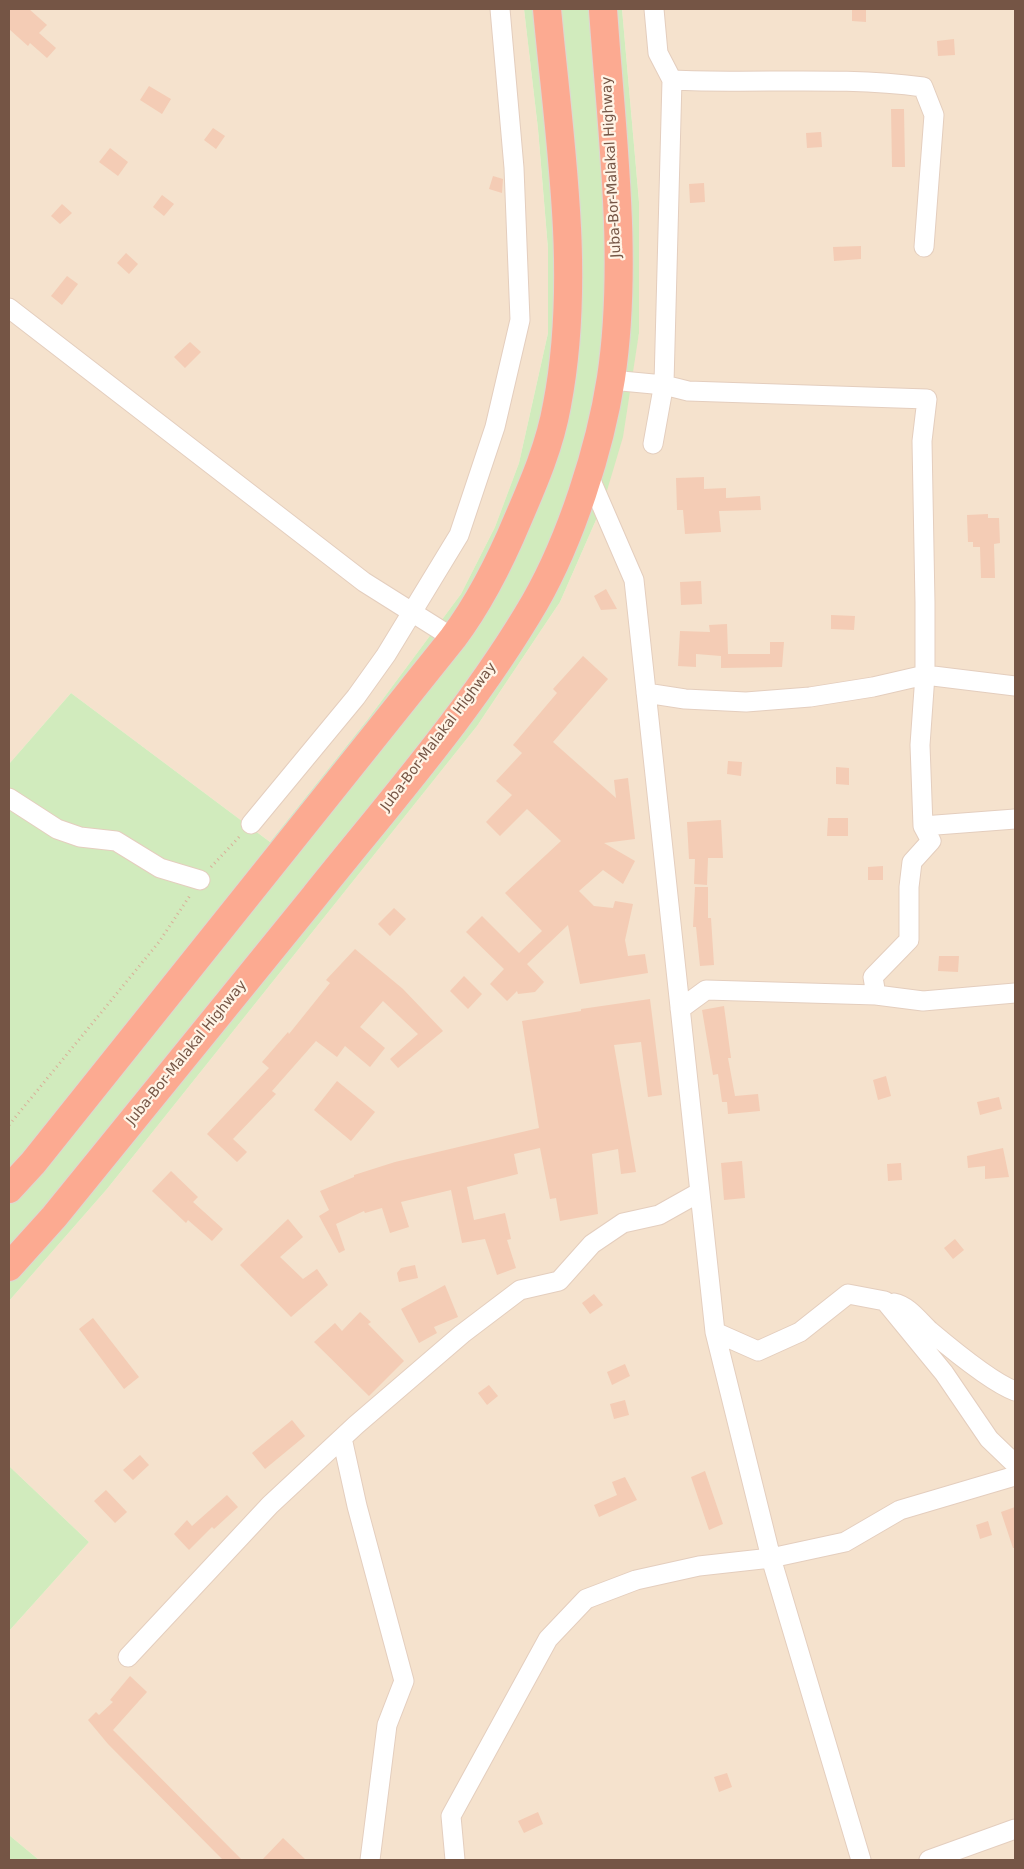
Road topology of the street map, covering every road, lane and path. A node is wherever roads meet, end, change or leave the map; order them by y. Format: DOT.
graph roads {
  1 [pos="500,9"];
  2 [pos="547,9"];
  3 [pos="603,9"];
  4 [pos="654,9"];
  5 [pos="672,80"];
  6 [pos="924,247"];
  7 [pos="9,308"];
  8 [pos="611,380"];
  9 [pos="653,444"];
  10 [pos="589,476"];
  11 [pos="412,611"];
  12 [pos="453,638"];
  13 [pos="925,675"];
  14 [pos="1015,686"];
  15 [pos="646,693"];
  16 [pos="9,798"];
  17 [pos="1015,819"];
  18 [pos="251,824"];
  19 [pos="923,826"];
  20 [pos="200,880"];
  21 [pos="1015,994"];
  22 [pos="876,995"];
  23 [pos="680,1009"];
  24 [pos="9,1125"];
  25 [pos="9,1189"];
  26 [pos="700,1192"];
  27 [pos="9,1267"];
  28 [pos="885,1301"];
  29 [pos="716,1332"];
  30 [pos="1015,1391"];
  31 [pos="342,1438"];
  32 [pos="1015,1464"];
  33 [pos="1015,1476"];
  34 [pos="771,1558"];
  35 [pos="128,1657"];
  36 [pos="1015,1829"];
  37 [pos="370,1860"];
  38 [pos="456,1860"];
  39 [pos="861,1860"];
  40 [pos="929,1860"];
  1 -- 11 [label="street"];
  2 -- 12 [label="highway"];
  3 -- 8 [label="highway, Juba-Bor-Malakal Highway"];
  4 -- 5 [label="street"];
  5 -- 6 [label="street"];
  5 -- 9 [label="street"];
  7 -- 11 [label="street"];
  8 -- 10 [label="highway, Juba-Bor-Malakal Highway"];
  8 -- 13 [label="street"];
  10 -- 15 [label="street"];
  10 -- 27 [label="highway, Juba-Bor-Malakal Highway"];
  11 -- 12 [label="street"];
  11 -- 18 [label="street"];
  12 -- 25 [label="highway"];
  13 -- 14 [label="street"];
  13 -- 15 [label="street"];
  13 -- 19 [label="street"];
  15 -- 23 [label="street"];
  16 -- 20 [label="street"];
  17 -- 19 [label="street"];
  18 -- 20 [label="path"];
  19 -- 22 [label="street"];
  20 -- 24 [label="path"];
  21 -- 22 [label="street"];
  22 -- 23 [label="street"];
  23 -- 26 [label="street"];
  26 -- 29 [label="street"];
  26 -- 31 [label="street"];
  28 -- 29 [label="street"];
  28 -- 30 [label="street"];
  28 -- 32 [label="street"];
  29 -- 34 [label="street"];
  31 -- 35 [label="street"];
  31 -- 37 [label="street"];
  33 -- 34 [label="street"];
  34 -- 38 [label="street"];
  34 -- 39 [label="street"];
  36 -- 40 [label="street"];
}
